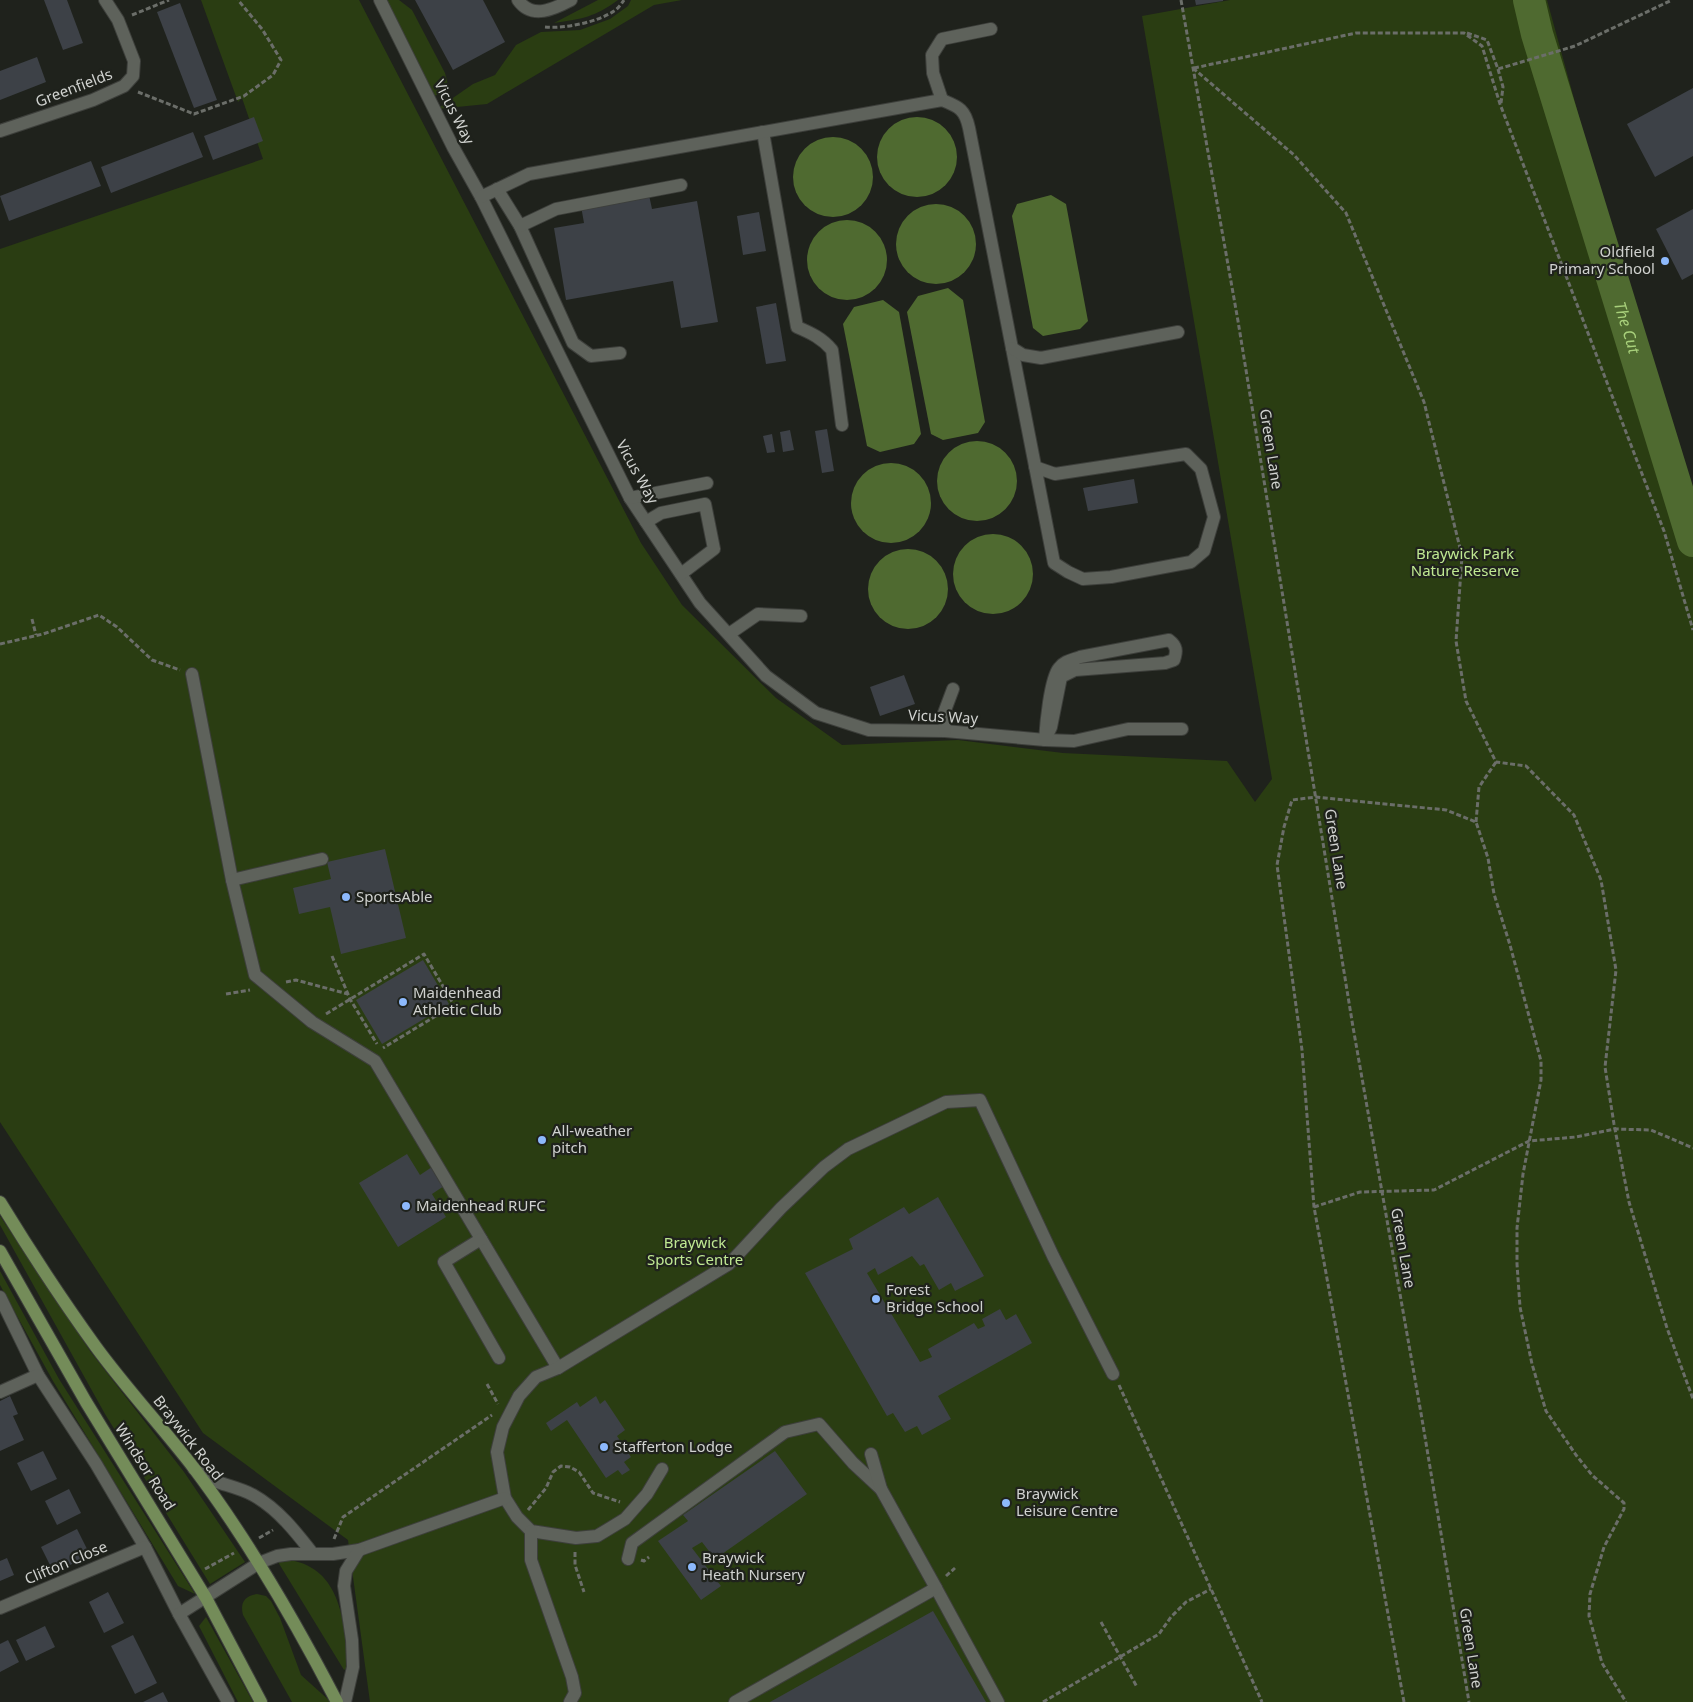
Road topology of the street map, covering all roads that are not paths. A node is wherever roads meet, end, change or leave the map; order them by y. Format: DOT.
graph roads {
  1 [pos="105,0"];
  2 [pos="380,0"];
  3 [pos="518,0"];
  4 [pos="571,0"];
  5 [pos="991,29"];
  6 [pos="942,100"];
  7 [pos="0,131"];
  8 [pos="763,132"];
  9 [pos="681,185"];
  10 [pos="497,190"];
  11 [pos="481,197"];
  12 [pos="520,226"];
  13 [pos="1178,332"];
  14 [pos="1012,348"];
  15 [pos="620,353"];
  16 [pos="842,425"];
  17 [pos="1035,466"];
  18 [pos="707,483"];
  19 [pos="630,498"];
  20 [pos="646,522"];
  21 [pos="681,574"];
  22 [pos="801,616"];
  23 [pos="729,634"];
  24 [pos="192,674"];
  25 [pos="953,689"];
  26 [pos="1182,729"];
  27 [pos="945,731"];
  28 [pos="1045,740"];
  29 [pos="322,858"];
  30 [pos="232,880"];
  31 [pos="0,1202"];
  32 [pos="481,1239"];
  33 [pos="0,1251"];
  34 [pos="0,1297"];
  35 [pos="499,1358"];
  36 [pos="558,1368"];
  37 [pos="1113,1374"];
  38 [pos="38,1375"];
  39 [pos="0,1392"];
  40 [pos="871,1454"];
  41 [pos="194,1468"];
  42 [pos="662,1468"];
  43 [pos="881,1489"];
  44 [pos="505,1498"];
  45 [pos="531,1531"];
  46 [pos="145,1547"];
  47 [pos="359,1550"];
  48 [pos="313,1554"];
  49 [pos="628,1558"];
  50 [pos="259,1563"];
  51 [pos="936,1588"];
  52 [pos="206,1598"];
  53 [pos="0,1608"];
  54 [pos="179,1614"];
  55 [pos="222,1700"];
  56 [pos="260,1702"];
  57 [pos="337,1702"];
  58 [pos="346,1702"];
  59 [pos="561,1702"];
  60 [pos="565,1702"];
  61 [pos="570,1702"];
  62 [pos="735,1702"];
  63 [pos="998,1702"];
  1 -- 7 [label="street, Greenfields"];
  2 -- 11 [label="street, Vicus Way"];
  3 -- 4 [label="street"];
  5 -- 6 [label="street"];
  6 -- 8 [label="street"];
  6 -- 14 [label="street"];
  8 -- 10 [label="street"];
  8 -- 16 [label="street"];
  9 -- 12 [label="street"];
  10 -- 11 [label="street"];
  10 -- 12 [label="street"];
  11 -- 19 [label="street, Vicus Way"];
  12 -- 15 [label="street"];
  13 -- 14 [label="street"];
  14 -- 17 [label="street"];
  17 -- 17 [label="street"];
  18 -- 19 [label="street"];
  19 -- 20 [label="street, Vicus Way"];
  20 -- 21 [label="street, Vicus Way"];
  20 -- 21 [label="street"];
  21 -- 23 [label="street, Vicus Way"];
  22 -- 23 [label="street"];
  23 -- 27 [label="street, Vicus Way"];
  24 -- 30 [label="street"];
  25 -- 27 [label="street"];
  26 -- 28 [label="street, Vicus Way"];
  27 -- 28 [label="street, Vicus Way"];
  28 -- 28 [label="street"];
  29 -- 30 [label="street"];
  30 -- 32 [label="street"];
  31 -- 41 [label="main road, Braywick Road"];
  32 -- 35 [label="street"];
  32 -- 36 [label="street"];
  33 -- 52 [label="main road, Windsor Road"];
  34 -- 38 [label="street"];
  36 -- 37 [label="street"];
  36 -- 44 [label="street"];
  38 -- 39 [label="street"];
  38 -- 46 [label="street"];
  40 -- 43 [label="street"];
  41 -- 48 [label="street"];
  41 -- 50 [label="main road, Braywick Road"];
  42 -- 45 [label="street"];
  43 -- 49 [label="street"];
  43 -- 51 [label="street"];
  44 -- 45 [label="street"];
  44 -- 47 [label="street"];
  45 -- 61 [label="street"];
  46 -- 53 [label="street, Clifton Close"];
  46 -- 54 [label="street"];
  47 -- 48 [label="street"];
  47 -- 58 [label="street"];
  48 -- 50 [label="street"];
  50 -- 52 [label="street"];
  50 -- 57 [label="main road, Braywick Road"];
  51 -- 62 [label="street"];
  51 -- 63 [label="street"];
  52 -- 54 [label="street"];
  52 -- 56 [label="main road, Windsor Road"];
  54 -- 55 [label="street"];
  59 -- 60 [label="street"];
}
